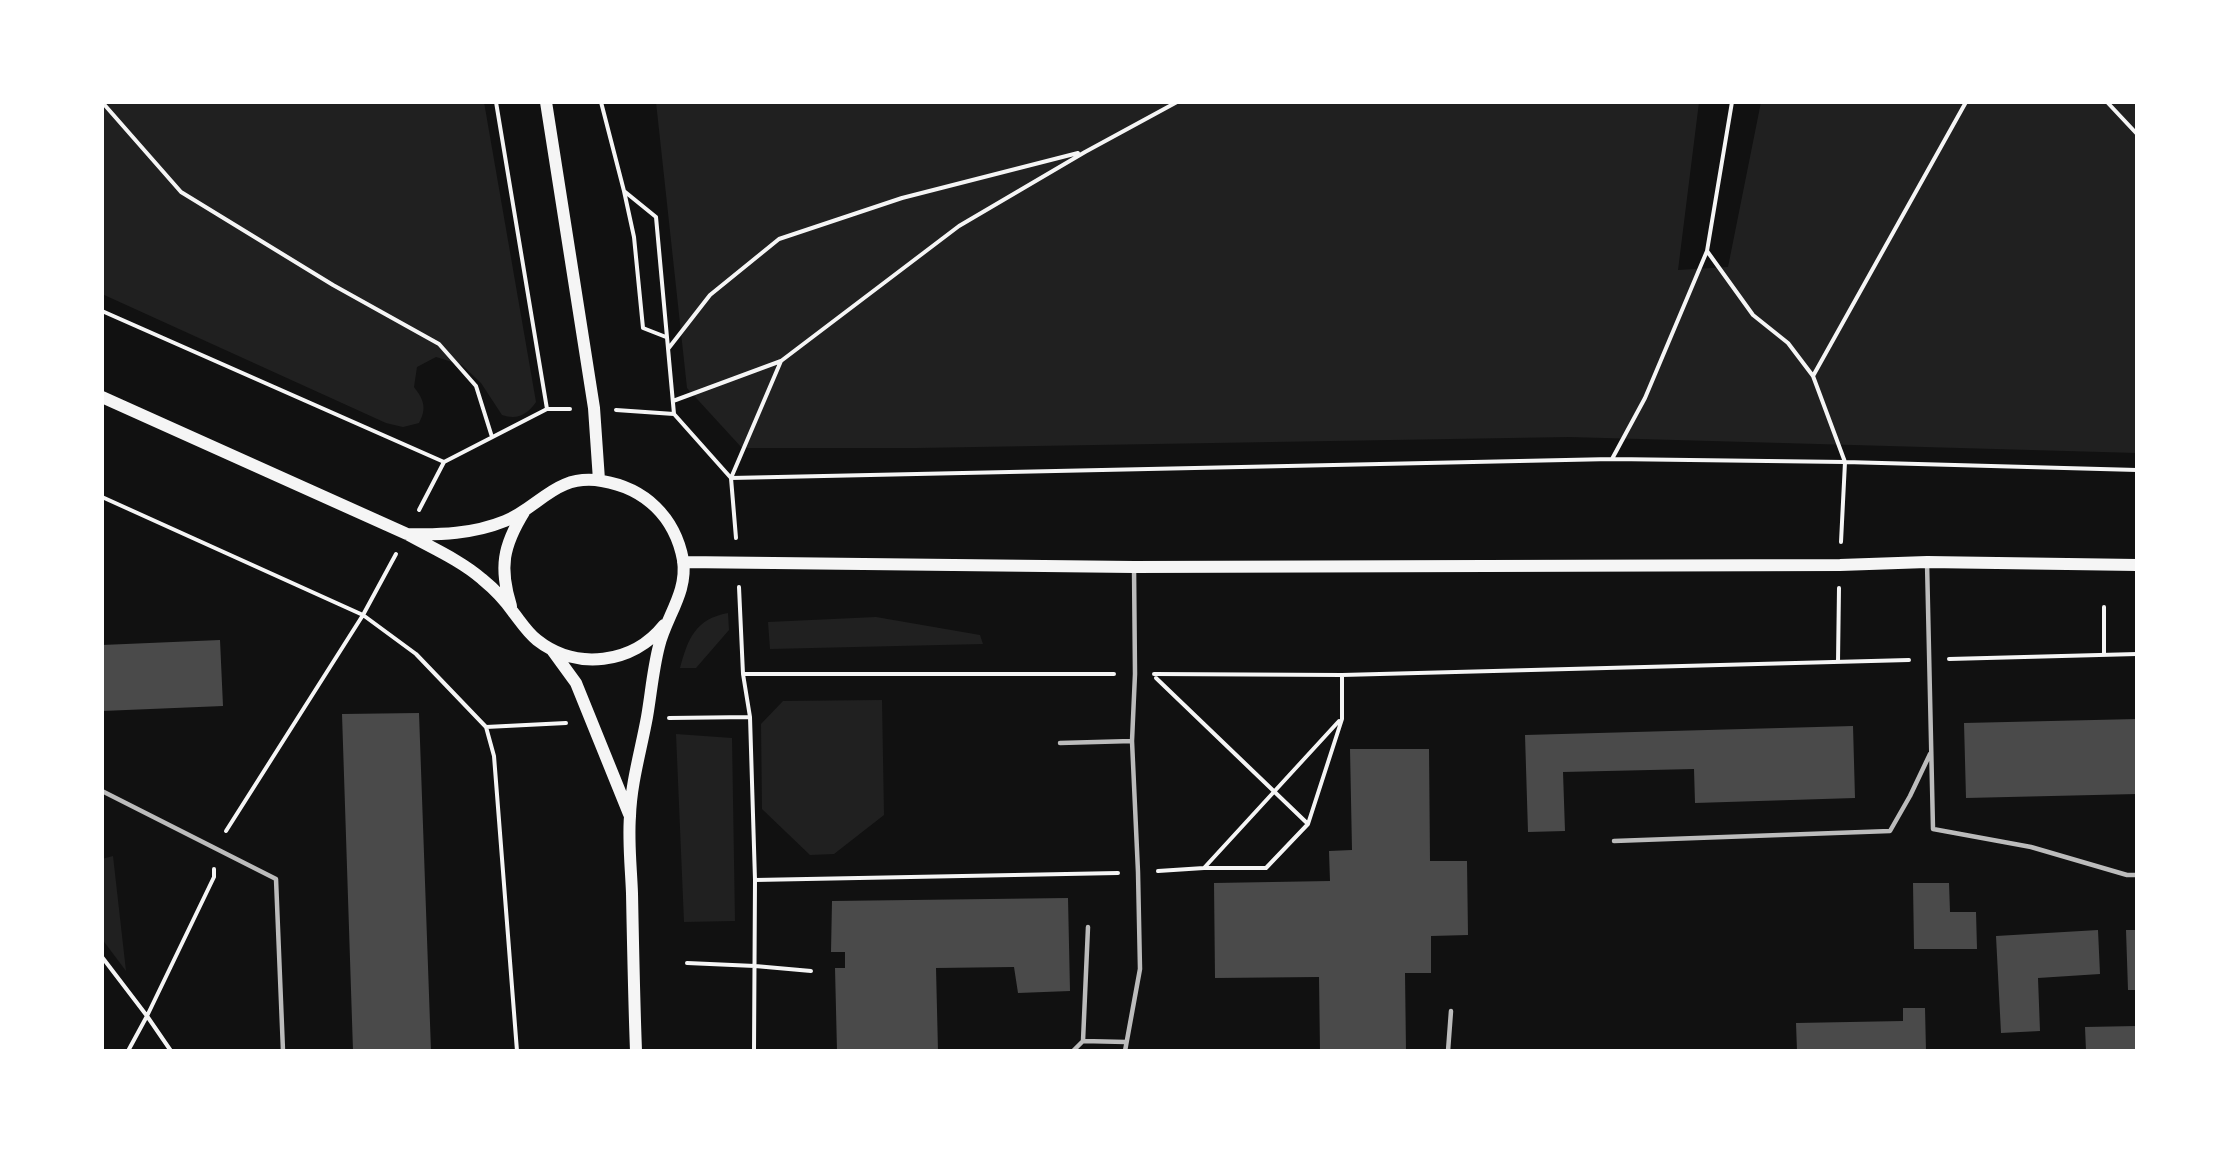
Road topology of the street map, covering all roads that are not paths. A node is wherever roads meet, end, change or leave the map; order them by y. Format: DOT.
graph roads {
  1 [pos="546,102"];
  2 [pos="102,397"];
  3 [pos="599,480"];
  4 [pos="524,512"];
  5 [pos="407,534"];
  6 [pos="683,562"];
  7 [pos="1927,562"];
  8 [pos="2137,565"];
  9 [pos="1134,567"];
  10 [pos="512,610"];
  11 [pos="670,618"];
  12 [pos="552,650"];
  13 [pos="1132,741"];
  14 [pos="1060,742"];
  15 [pos="1931,752"];
  16 [pos="102,791"];
  17 [pos="630,815"];
  18 [pos="1614,841"];
  19 [pos="2137,875"];
  20 [pos="1088,927"];
  21 [pos="1451,1011"];
  22 [pos="1083,1041"];
  23 [pos="1126,1042"];
  24 [pos="283,1051"];
  25 [pos="636,1051"];
  26 [pos="1073,1051"];
  27 [pos="1125,1051"];
  28 [pos="1448,1051"];
  1 -- 3 [label="main road"];
  2 -- 5 [label="main road"];
  3 -- 4 [label="main road"];
  3 -- 6 [label="main road"];
  4 -- 5 [label="main road"];
  4 -- 10 [label="main road"];
  5 -- 10 [label="main road"];
  6 -- 9 [label="main road"];
  6 -- 11 [label="main road"];
  7 -- 8 [label="main road"];
  7 -- 9 [label="main road"];
  7 -- 15 [label="lane"];
  9 -- 13 [label="lane"];
  10 -- 12 [label="main road"];
  11 -- 12 [label="main road"];
  11 -- 17 [label="main road"];
  12 -- 17 [label="main road"];
  13 -- 14 [label="lane"];
  13 -- 23 [label="lane"];
  15 -- 18 [label="lane"];
  15 -- 19 [label="lane"];
  16 -- 24 [label="lane"];
  17 -- 25 [label="main road"];
  20 -- 22 [label="lane"];
  21 -- 28 [label="lane"];
  22 -- 23 [label="lane"];
  22 -- 26 [label="lane"];
  23 -- 27 [label="lane"];
}
